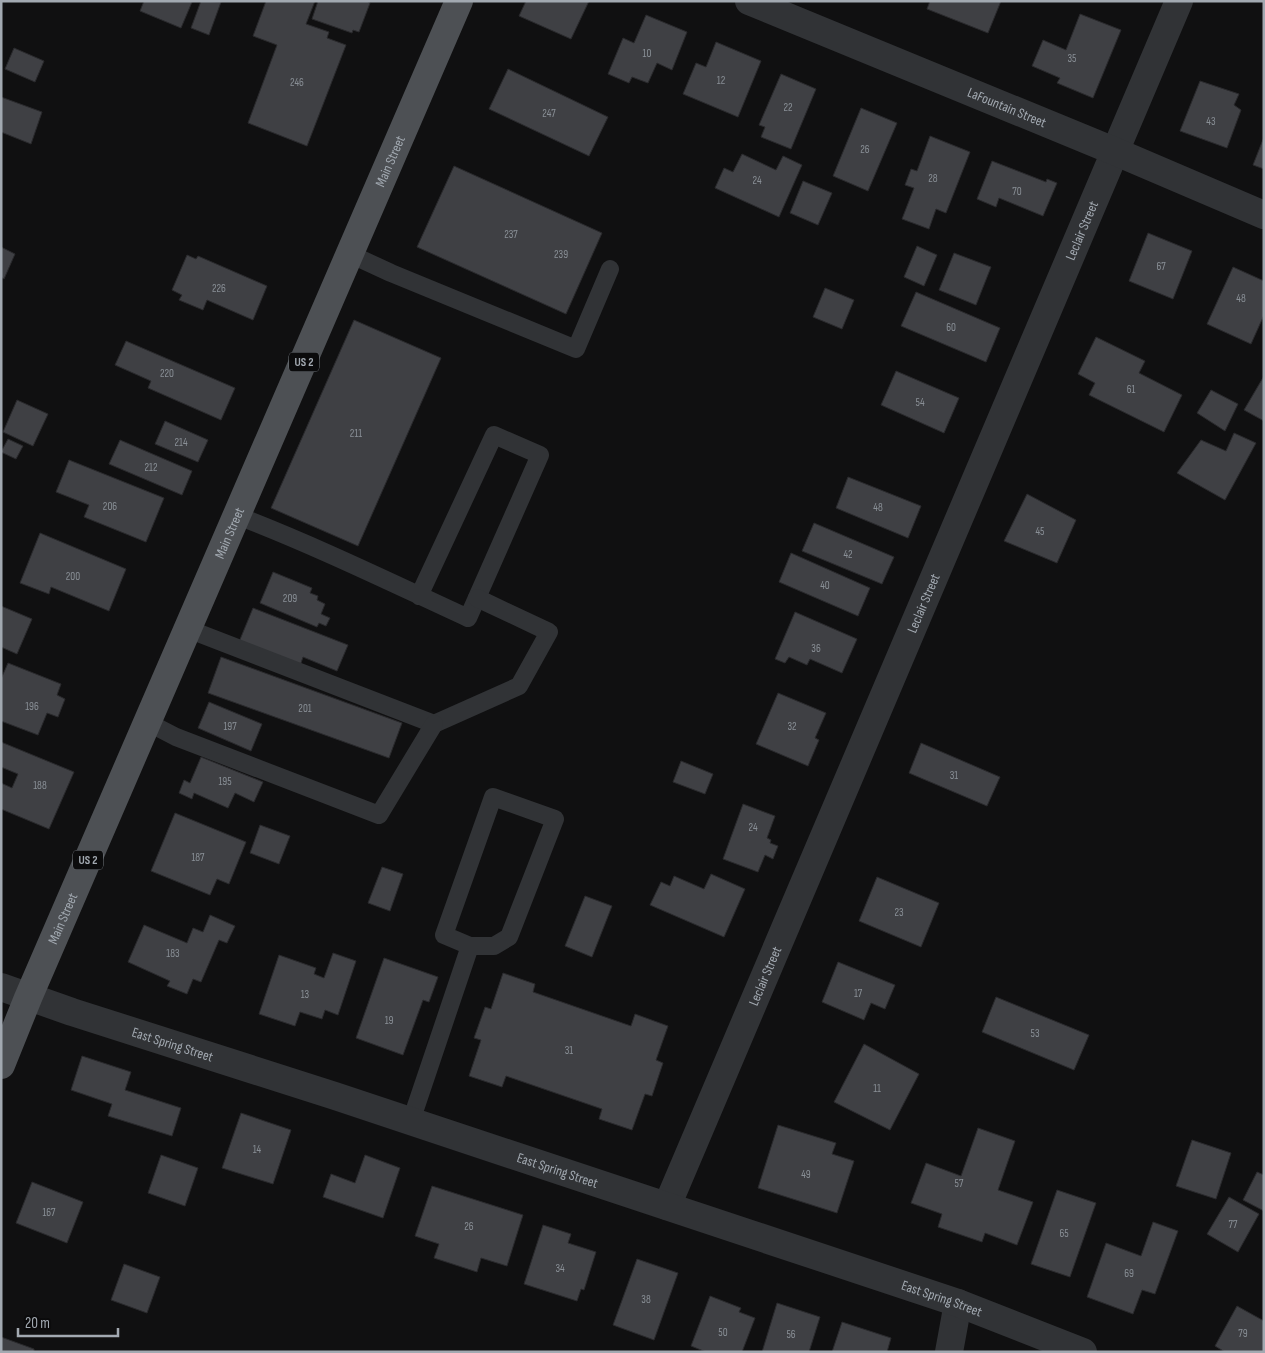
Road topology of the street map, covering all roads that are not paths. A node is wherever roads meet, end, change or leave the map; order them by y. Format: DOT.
graph roads {
  1 [pos="459,1"];
  2 [pos="750,1"];
  3 [pos="1178,1"];
  4 [pos="1114,151"];
  5 [pos="1264,215"];
  6 [pos="350,254"];
  7 [pos="610,269"];
  8 [pos="238,516"];
  9 [pos="419,596"];
  10 [pos="477,598"];
  11 [pos="188,629"];
  12 [pos="147,722"];
  13 [pos="434,724"];
  14 [pos="470,946"];
  15 [pos="1,987"];
  16 [pos="28,998"];
  17 [pos="1,1065"];
  18 [pos="411,1121"];
  19 [pos="667,1206"];
  20 [pos="958,1303"];
  21 [pos="949,1352"];
  22 [pos="1083,1352"];
  1 -- 6 [label="main road, Main Street / US 2"];
  2 -- 4 [label="street, LaFountain Street"];
  3 -- 4 [label="street, Leclair Street"];
  4 -- 5 [label="street, LaFountain Street"];
  4 -- 19 [label="street, Leclair Street"];
  6 -- 7 [label="lane"];
  6 -- 8 [label="main road, Main Street / US 2"];
  8 -- 9 [label="lane"];
  8 -- 11 [label="main road, Main Street / US 2"];
  9 -- 10 [label="lane"];
  9 -- 10 [label="lane"];
  10 -- 13 [label="lane"];
  11 -- 12 [label="main road, Main Street / US 2"];
  11 -- 13 [label="lane"];
  12 -- 13 [label="lane"];
  12 -- 16 [label="main road, Main Street / US 2"];
  14 -- 14 [label="lane"];
  14 -- 18 [label="lane"];
  15 -- 16 [label="street, East Spring Street"];
  16 -- 17 [label="main road, Main Street / US 2"];
  16 -- 18 [label="street, East Spring Street"];
  18 -- 19 [label="street, East Spring Street"];
  19 -- 20 [label="street, East Spring Street"];
  20 -- 21 [label="street"];
  20 -- 22 [label="street, East Spring Street"];
}
